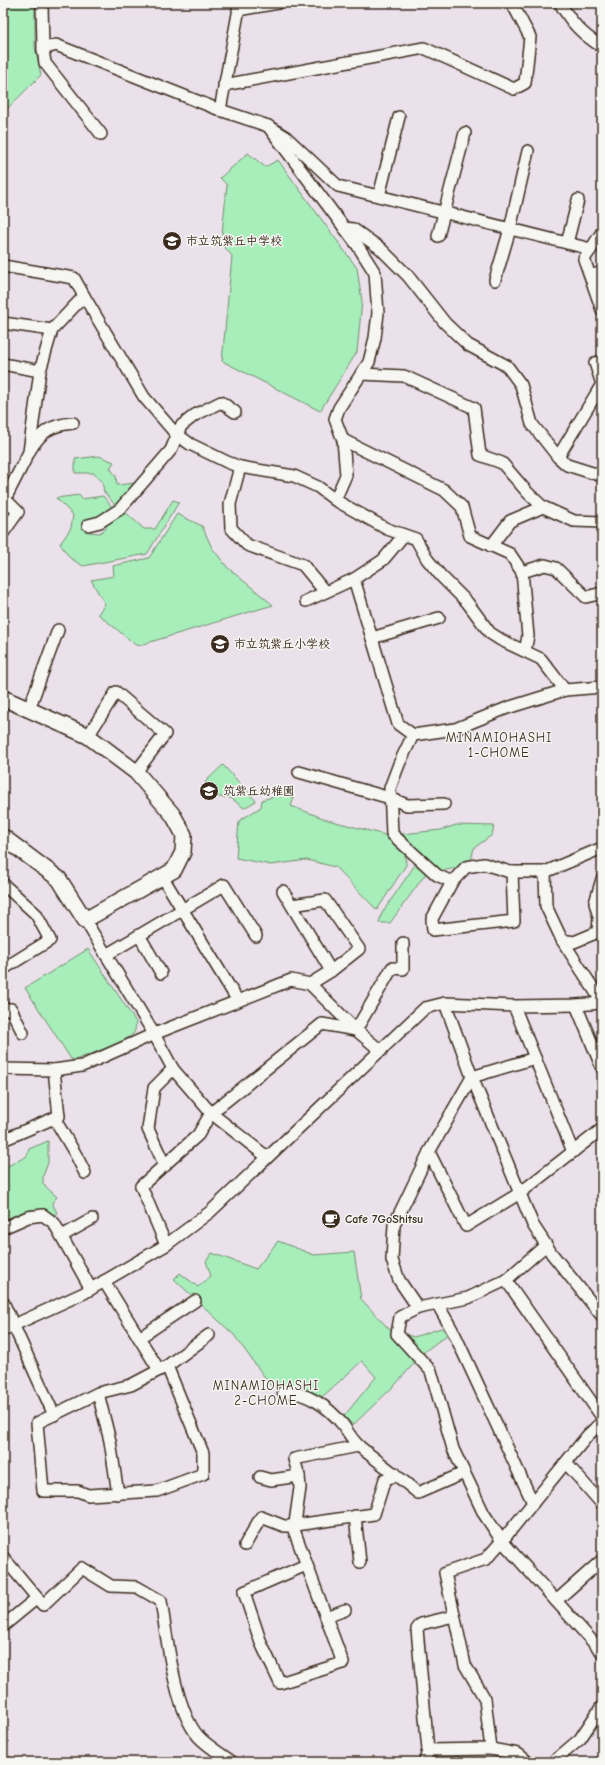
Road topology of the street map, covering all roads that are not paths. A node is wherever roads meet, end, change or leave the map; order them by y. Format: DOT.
graph roads {
  1 [pos="42,3"];
  2 [pos="278,3"];
  3 [pos="512,3"];
  4 [pos="560,3"];
  5 [pos="239,6"];
  6 [pos="602,47"];
  7 [pos="43,49"];
  8 [pos="224,85"];
  9 [pos="220,110"];
  10 [pos="400,117"];
  11 [pos="268,126"];
  12 [pos="465,133"];
  13 [pos="101,134"];
  14 [pos="528,151"];
  15 [pos="379,196"];
  16 [pos="578,200"];
  17 [pos="444,212"];
  18 [pos="344,228"];
  19 [pos="510,229"];
  20 [pos="602,232"];
  21 [pos="438,236"];
  22 [pos="567,243"];
  23 [pos="591,249"];
  24 [pos="3,266"];
  25 [pos="602,272"];
  26 [pos="591,276"];
  27 [pos="495,280"];
  28 [pos="84,296"];
  29 [pos="602,310"];
  30 [pos="3,323"];
  31 [pos="52,330"];
  32 [pos="602,361"];
  33 [pos="3,364"];
  34 [pos="40,371"];
  35 [pos="361,374"];
  36 [pos="235,412"];
  37 [pos="73,423"];
  38 [pos="178,435"];
  39 [pos="343,440"];
  40 [pos="29,452"];
  41 [pos="558,457"];
  42 [pos="240,467"];
  43 [pos="602,476"];
  44 [pos="335,500"];
  45 [pos="4,501"];
  46 [pos="543,507"];
  47 [pos="602,522"];
  48 [pos="88,525"];
  49 [pos="3,533"];
  50 [pos="404,534"];
  51 [pos="491,546"];
  52 [pos="522,572"];
  53 [pos="354,579"];
  54 [pos="325,592"];
  55 [pos="602,593"];
  56 [pos="306,601"];
  57 [pos="438,618"];
  58 [pos="58,630"];
  59 [pos="372,638"];
  60 [pos="525,651"];
  61 [pos="602,687"];
  62 [pos="565,690"];
  63 [pos="3,698"];
  64 [pos="29,709"];
  65 [pos="413,735"];
  66 [pos="88,736"];
  67 [pos="136,772"];
  68 [pos="299,772"];
  69 [pos="390,798"];
  70 [pos="444,804"];
  71 [pos="5,842"];
  72 [pos="602,848"];
  73 [pos="512,872"];
  74 [pos="545,872"];
  75 [pos="162,876"];
  76 [pos="602,878"];
  77 [pos="452,882"];
  78 [pos="3,884"];
  79 [pos="283,891"];
  80 [pos="292,905"];
  81 [pos="182,909"];
  82 [pos="85,920"];
  83 [pos="139,935"];
  84 [pos="256,936"];
  85 [pos="562,940"];
  86 [pos="403,943"];
  87 [pos="106,955"];
  88 [pos="3,969"];
  89 [pos="331,971"];
  90 [pos="161,973"];
  91 [pos="310,984"];
  92 [pos="238,1001"];
  93 [pos="445,1003"];
  94 [pos="602,1003"];
  95 [pos="576,1005"];
  96 [pos="514,1006"];
  97 [pos="3,1009"];
  98 [pos="356,1030"];
  99 [pos="23,1033"];
  100 [pos="154,1034"];
  101 [pos="381,1051"];
  102 [pos="535,1058"];
  103 [pos="602,1068"];
  104 [pos="173,1069"];
  105 [pos="3,1070"];
  106 [pos="54,1070"];
  107 [pos="472,1077"];
  108 [pos="211,1113"];
  109 [pos="54,1118"];
  110 [pos="602,1129"];
  111 [pos="3,1140"];
  112 [pos="429,1152"];
  113 [pos="573,1152"];
  114 [pos="267,1157"];
  115 [pos="165,1166"];
  116 [pos="85,1173"];
  117 [pos="520,1193"];
  118 [pos="92,1219"];
  119 [pos="3,1228"];
  120 [pos="62,1236"];
  121 [pos="546,1245"];
  122 [pos="166,1246"];
  123 [pos="506,1280"];
  124 [pos="104,1281"];
  125 [pos="91,1289"];
  126 [pos="195,1301"];
  127 [pos="3,1302"];
  128 [pos="438,1305"];
  129 [pos="418,1308"];
  130 [pos="602,1316"];
  131 [pos="14,1325"];
  132 [pos="3,1330"];
  133 [pos="210,1335"];
  134 [pos="139,1338"];
  135 [pos="163,1368"];
  136 [pos="283,1392"];
  137 [pos="98,1394"];
  138 [pos="54,1415"];
  139 [pos="602,1417"];
  140 [pos="602,1422"];
  141 [pos="358,1446"];
  142 [pos="566,1463"];
  143 [pos="394,1473"];
  144 [pos="464,1473"];
  145 [pos="260,1476"];
  146 [pos="299,1476"];
  147 [pos="118,1494"];
  148 [pos="533,1503"];
  149 [pos="602,1504"];
  150 [pos="355,1516"];
  151 [pos="294,1525"];
  152 [pos="502,1541"];
  153 [pos="245,1545"];
  154 [pos="3,1557"];
  155 [pos="602,1560"];
  156 [pos="360,1562"];
  157 [pos="306,1566"];
  158 [pos="37,1598"];
  159 [pos="556,1600"];
  160 [pos="345,1610"];
  161 [pos="454,1616"];
  162 [pos="326,1617"];
  163 [pos="3,1626"];
  164 [pos="602,1652"];
  165 [pos="602,1706"];
  166 [pos="491,1749"];
  167 [pos="428,1750"];
  168 [pos="232,1762"];
  169 [pos="425,1762"];
  170 [pos="528,1762"];
  171 [pos="553,1762"];
  1 -- 7 [label="street"];
  2 -- 5 [label="street"];
  3 -- 8 [label="street"];
  4 -- 6 [label="street"];
  5 -- 8 [label="street"];
  7 -- 9 [label="street"];
  7 -- 13 [label="street"];
  8 -- 9 [label="street"];
  9 -- 11 [label="street"];
  10 -- 15 [label="street"];
  11 -- 15 [label="street"];
  11 -- 18 [label="street"];
  12 -- 17 [label="street"];
  14 -- 19 [label="street"];
  15 -- 17 [label="street"];
  16 -- 22 [label="street"];
  17 -- 19 [label="street"];
  17 -- 21 [label="street"];
  18 -- 35 [label="street"];
  18 -- 41 [label="street"];
  19 -- 22 [label="street"];
  19 -- 27 [label="street"];
  20 -- 23 [label="street"];
  22 -- 23 [label="street"];
  23 -- 26 [label="street"];
  24 -- 28 [label="street"];
  25 -- 26 [label="street"];
  26 -- 29 [label="street"];
  28 -- 31 [label="street"];
  28 -- 38 [label="street"];
  30 -- 31 [label="street"];
  31 -- 34 [label="street"];
  32 -- 41 [label="street"];
  33 -- 34 [label="street"];
  34 -- 40 [label="street"];
  35 -- 39 [label="street"];
  35 -- 46 [label="street"];
  36 -- 38 [label="street"];
  37 -- 40 [label="street"];
  38 -- 42 [label="street"];
  38 -- 48 [label="street"];
  39 -- 44 [label="street"];
  39 -- 51 [label="street"];
  40 -- 45 [label="street"];
  41 -- 43 [label="street"];
  42 -- 44 [label="street"];
  42 -- 54 [label="street"];
  44 -- 50 [label="street"];
  45 -- 49 [label="street"];
  46 -- 47 [label="street"];
  46 -- 51 [label="street"];
  50 -- 53 [label="street"];
  50 -- 60 [label="street"];
  51 -- 52 [label="street"];
  52 -- 55 [label="street"];
  52 -- 60 [label="street"];
  53 -- 54 [label="street"];
  53 -- 59 [label="street"];
  54 -- 56 [label="street"];
  57 -- 59 [label="street"];
  58 -- 64 [label="street"];
  59 -- 65 [label="street"];
  60 -- 62 [label="street"];
  61 -- 62 [label="street"];
  62 -- 65 [label="street"];
  63 -- 64 [label="street"];
  64 -- 66 [label="street"];
  65 -- 69 [label="street"];
  66 -- 67 [label="street"];
  66 -- 67 [label="street"];
  67 -- 75 [label="street"];
  68 -- 69 [label="street"];
  69 -- 70 [label="street"];
  69 -- 77 [label="street"];
  71 -- 82 [label="street"];
  72 -- 74 [label="street"];
  73 -- 74 [label="street"];
  73 -- 77 [label="street"];
  73 -- 77 [label="street"];
  74 -- 85 [label="street"];
  75 -- 81 [label="street"];
  75 -- 82 [label="street"];
  76 -- 85 [label="street"];
  78 -- 88 [label="street"];
  79 -- 80 [label="street"];
  80 -- 89 [label="street"];
  80 -- 89 [label="street"];
  81 -- 83 [label="street"];
  81 -- 84 [label="street"];
  81 -- 92 [label="street"];
  82 -- 87 [label="street"];
  83 -- 87 [label="street"];
  83 -- 90 [label="street"];
  85 -- 94 [label="street"];
  86 -- 98 [label="street"];
  87 -- 100 [label="street"];
  89 -- 91 [label="street"];
  91 -- 92 [label="street"];
  91 -- 98 [label="street"];
  92 -- 100 [label="street"];
  93 -- 96 [label="street"];
  93 -- 101 [label="street"];
  93 -- 107 [label="street"];
  94 -- 95 [label="street"];
  95 -- 96 [label="street"];
  95 -- 103 [label="street"];
  96 -- 102 [label="street"];
  97 -- 99 [label="street"];
  98 -- 101 [label="street"];
  98 -- 108 [label="street"];
  100 -- 104 [label="street"];
  100 -- 106 [label="street"];
  101 -- 114 [label="street"];
  102 -- 107 [label="street"];
  102 -- 113 [label="street"];
  104 -- 108 [label="street"];
  104 -- 115 [label="street"];
  105 -- 106 [label="street"];
  106 -- 109 [label="street"];
  107 -- 112 [label="street"];
  107 -- 117 [label="street"];
  108 -- 114 [label="street"];
  108 -- 115 [label="street"];
  109 -- 111 [label="street"];
  109 -- 116 [label="street"];
  110 -- 113 [label="street"];
  112 -- 117 [label="street"];
  112 -- 129 [label="street"];
  113 -- 117 [label="street"];
  114 -- 122 [label="street"];
  115 -- 122 [label="street"];
  117 -- 121 [label="street"];
  118 -- 120 [label="street"];
  119 -- 120 [label="street"];
  120 -- 125 [label="street"];
  121 -- 123 [label="street"];
  121 -- 130 [label="street"];
  122 -- 124 [label="street"];
  123 -- 128 [label="street"];
  123 -- 139 [label="street"];
  124 -- 125 [label="street"];
  124 -- 134 [label="street"];
  125 -- 131 [label="street"];
  126 -- 134 [label="street"];
  127 -- 131 [label="street"];
  128 -- 129 [label="street"];
  128 -- 148 [label="street"];
  129 -- 144 [label="street"];
  131 -- 132 [label="street"];
  131 -- 138 [label="street"];
  133 -- 135 [label="street"];
  134 -- 135 [label="street"];
  135 -- 137 [label="street"];
  135 -- 147 [label="street"];
  136 -- 141 [label="street"];
  137 -- 138 [label="street"];
  137 -- 147 [label="street"];
  138 -- 147 [label="street"];
  140 -- 142 [label="street"];
  141 -- 143 [label="street"];
  141 -- 146 [label="street"];
  142 -- 148 [label="street"];
  142 -- 149 [label="street"];
  143 -- 144 [label="street"];
  143 -- 150 [label="street"];
  144 -- 152 [label="street"];
  145 -- 146 [label="street"];
  146 -- 151 [label="street"];
  148 -- 152 [label="street"];
  150 -- 151 [label="street"];
  150 -- 156 [label="street"];
  151 -- 153 [label="street"];
  151 -- 157 [label="street"];
  152 -- 159 [label="street"];
  152 -- 161 [label="street"];
  154 -- 158 [label="street"];
  155 -- 159 [label="street"];
  157 -- 162 [label="street"];
  157 -- 162 [label="street"];
  158 -- 163 [label="street"];
  158 -- 168 [label="street"];
  159 -- 164 [label="street"];
  160 -- 162 [label="street"];
  161 -- 166 [label="street"];
  161 -- 167 [label="street"];
  165 -- 171 [label="street"];
  166 -- 167 [label="street"];
  166 -- 170 [label="street"];
  167 -- 169 [label="street"];
}
